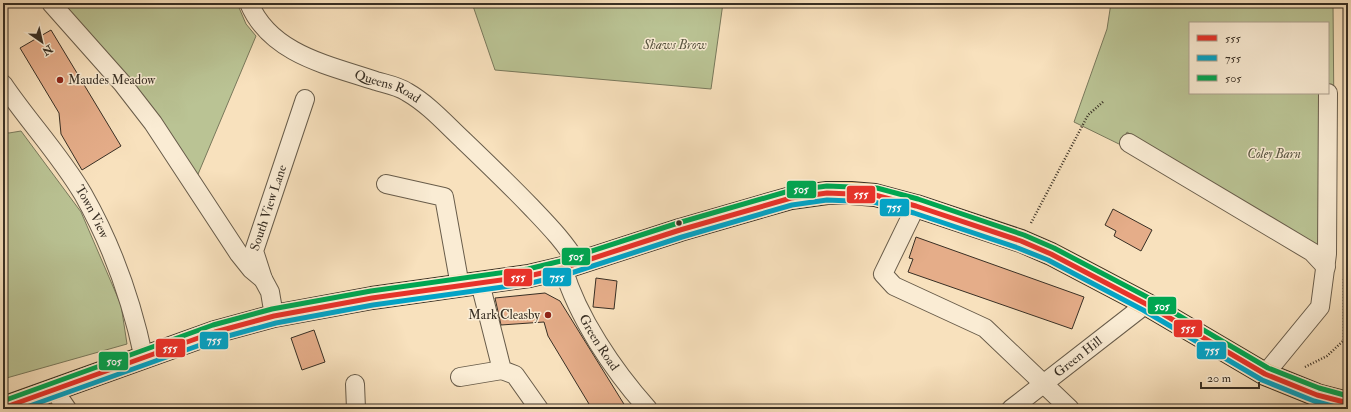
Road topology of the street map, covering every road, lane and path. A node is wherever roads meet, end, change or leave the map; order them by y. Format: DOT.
graph roads {
  1 [pos="51,3"];
  2 [pos="249,3"];
  3 [pos="3,84"];
  4 [pos="1328,94"];
  5 [pos="305,99"];
  6 [pos="1104,101"];
  7 [pos="1129,143"];
  8 [pos="386,184"];
  9 [pos="916,206"];
  10 [pos="1021,241"];
  11 [pos="570,266"];
  12 [pos="1326,267"];
  13 [pos="263,279"];
  14 [pos="470,284"];
  15 [pos="1146,304"];
  16 [pos="274,316"];
  17 [pos="144,359"];
  18 [pos="502,370"];
  19 [pos="1265,374"];
  20 [pos="460,378"];
  21 [pos="1043,383"];
  22 [pos="355,384"];
  23 [pos="54,390"];
  24 [pos="1348,403"];
  25 [pos="3,408"];
  26 [pos="67,409"];
  27 [pos="356,409"];
  28 [pos="539,409"];
  29 [pos="648,409"];
  30 [pos="1011,409"];
  31 [pos="1070,409"];
  1 -- 13 [label="street"];
  2 -- 11 [label="street, Queens Road"];
  3 -- 17 [label="street, Town View"];
  4 -- 12 [label="street"];
  5 -- 13 [label="street, South View Lane"];
  6 -- 10 [label="path"];
  7 -- 12 [label="street"];
  8 -- 14 [label="street"];
  9 -- 10 [label="highway"];
  9 -- 11 [label="highway"];
  9 -- 21 [label="street"];
  10 -- 15 [label="highway"];
  11 -- 14 [label="highway"];
  11 -- 29 [label="street, Green Road"];
  12 -- 19 [label="street"];
  13 -- 16 [label="street, South View Lane"];
  14 -- 16 [label="highway"];
  14 -- 18 [label="street"];
  15 -- 19 [label="highway"];
  15 -- 21 [label="street, Green Hill"];
  16 -- 17 [label="highway"];
  17 -- 23 [label="highway"];
  18 -- 20 [label="street"];
  18 -- 28 [label="street"];
  19 -- 24 [label="highway"];
  21 -- 30 [label="street, Green Hill"];
  21 -- 31 [label="street"];
  22 -- 27 [label="street"];
  23 -- 25 [label="highway"];
  23 -- 26 [label="street"];
}
